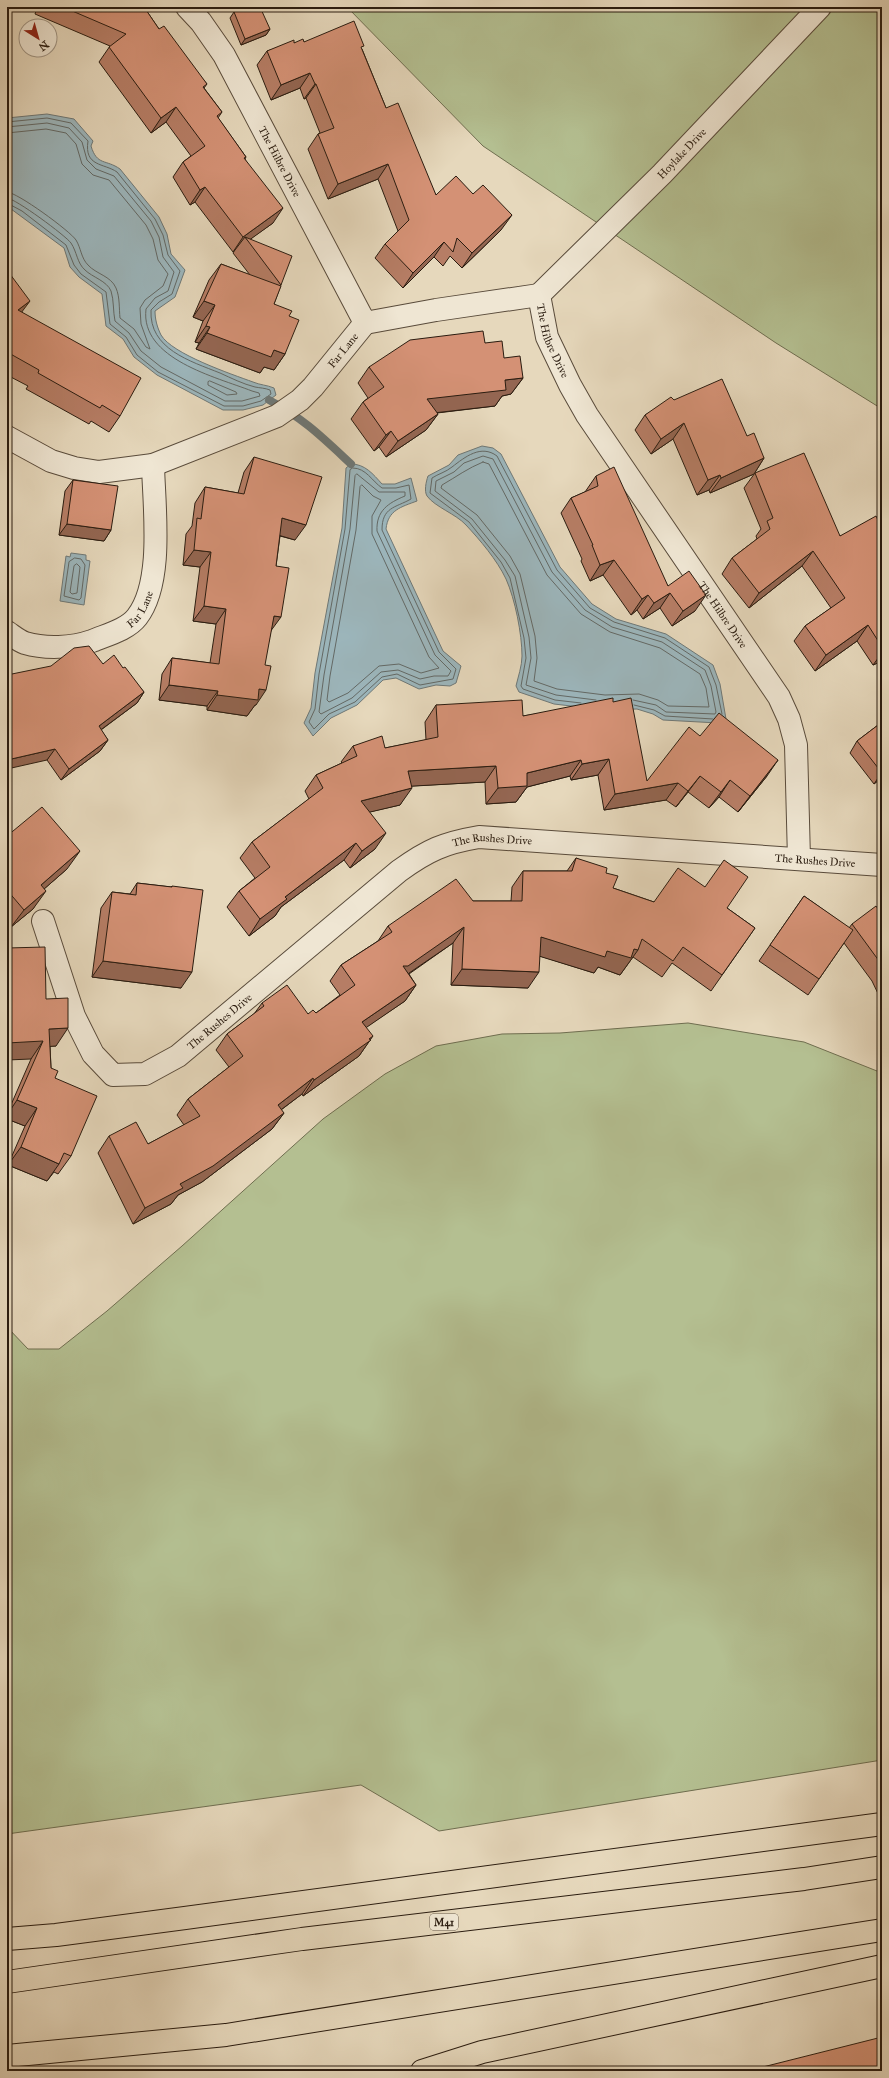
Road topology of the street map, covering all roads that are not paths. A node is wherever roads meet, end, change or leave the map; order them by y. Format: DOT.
graph roads {
  1 [pos="188,7"];
  2 [pos="820,7"];
  3 [pos="539,295"];
  4 [pos="365,323"];
  5 [pos="7,437"];
  6 [pos="153,465"];
  7 [pos="7,632"];
  8 [pos="799,858"];
  9 [pos="882,865"];
  10 [pos="43,921"];
  11 [pos="882,1824"];
  12 [pos="882,1867"];
  13 [pos="882,1930"];
  14 [pos="7,1939"];
  15 [pos="882,1966"];
  16 [pos="7,1982"];
  17 [pos="7,2056"];
  18 [pos="422,2071"];
  1 -- 4 [label="street, The Hilbre Drive"];
  2 -- 3 [label="street, Hoylake Drive"];
  3 -- 4 [label="street, The Hilbre Drive"];
  3 -- 8 [label="street, The Hilbre Drive"];
  4 -- 6 [label="street, Far Lane"];
  5 -- 6 [label="street, Far Lane"];
  6 -- 7 [label="street, Far Lane"];
  8 -- 9 [label="street, The Rushes Drive"];
  8 -- 10 [label="street, The Rushes Drive"];
  11 -- 14 [label="highway"];
  12 -- 16 [label="highway, M41"];
  13 -- 17 [label="highway"];
  15 -- 18 [label="highway"];
}
